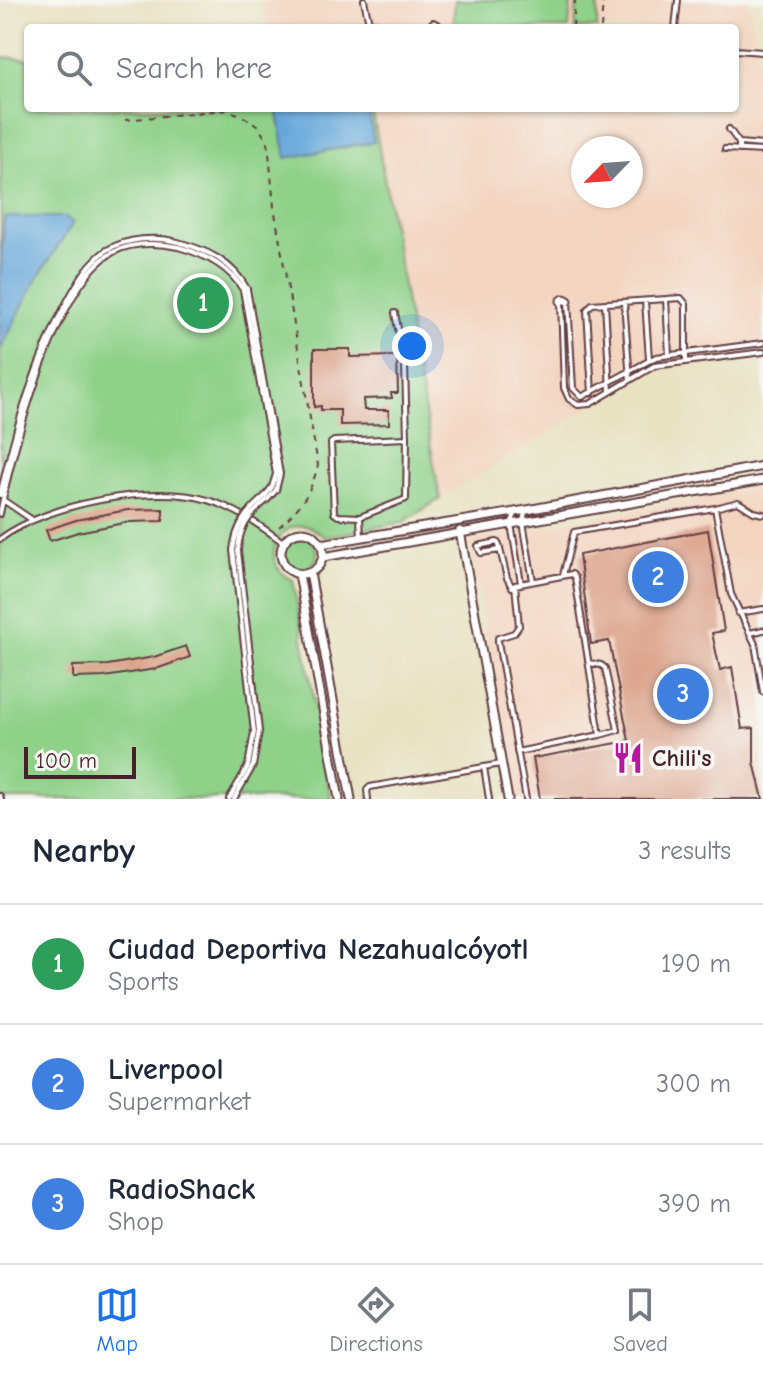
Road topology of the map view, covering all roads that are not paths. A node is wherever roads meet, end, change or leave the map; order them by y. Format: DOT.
graph roads {
  1 [pos="364,0"];
  2 [pos="678,0"];
  3 [pos="381,24"];
  4 [pos="675,24"];
  5 [pos="739,50"];
  6 [pos="763,52"];
  7 [pos="729,129"];
  8 [pos="739,143"];
  9 [pos="763,145"];
  10 [pos="725,149"];
  11 [pos="739,150"];
  12 [pos="763,151"];
  13 [pos="666,299"];
  14 [pos="645,300"];
  15 [pos="624,302"];
  16 [pos="605,303"];
  17 [pos="395,313"];
  18 [pos="763,343"];
  19 [pos="763,352"];
  20 [pos="687,353"];
  21 [pos="669,355"];
  22 [pos="649,359"];
  23 [pos="686,361"];
  24 [pos="629,371"];
  25 [pos="630,380"];
  26 [pos="609,383"];
  27 [pos="610,391"];
  28 [pos="592,393"];
  29 [pos="594,401"];
  30 [pos="407,438"];
  31 [pos="763,466"];
  32 [pos="713,475"];
  33 [pos="763,480"];
  34 [pos="715,488"];
  35 [pos="1,497"];
  36 [pos="715,508"];
  37 [pos="527,510"];
  38 [pos="516,512"];
  39 [pos="0,514"];
  40 [pos="763,514"];
  41 [pos="360,517"];
  42 [pos="31,519"];
  43 [pos="458,521"];
  44 [pos="523,522"];
  45 [pos="511,524"];
  46 [pos="461,533"];
  47 [pos="361,538"];
  48 [pos="0,539"];
  49 [pos="283,542"];
  50 [pos="321,544"];
  51 [pos="500,550"];
  52 [pos="323,557"];
  53 [pos="310,573"];
  54 [pos="299,574"];
  55 [pos="563,575"];
  56 [pos="533,581"];
  57 [pos="521,583"];
  58 [pos="514,589"];
  59 [pos="763,609"];
  60 [pos="738,613"];
  61 [pos="763,630"];
  62 [pos="749,633"];
  63 [pos="589,663"];
  64 [pos="763,692"];
  65 [pos="600,735"];
  66 [pos="517,752"];
  67 [pos="502,764"];
  68 [pos="484,767"];
  69 [pos="232,799"];
  70 [pos="339,799"];
  71 [pos="351,799"];
  72 [pos="368,799"];
  73 [pos="489,799"];
  74 [pos="508,799"];
  75 [pos="526,799"];
  1 -- 3 [label="lane"];
  2 -- 4 [label="lane"];
  5 -- 6 [label="lane"];
  7 -- 8 [label="lane"];
  8 -- 9 [label="lane"];
  8 -- 11 [label="lane"];
  10 -- 11 [label="lane"];
  11 -- 12 [label="lane"];
  13 -- 14 [label="lane"];
  13 -- 20 [label="lane"];
  13 -- 21 [label="lane"];
  14 -- 15 [label="lane"];
  14 -- 22 [label="lane"];
  15 -- 16 [label="lane"];
  15 -- 24 [label="lane"];
  16 -- 26 [label="lane"];
  16 -- 28 [label="lane"];
  17 -- 30 [label="lane"];
  18 -- 20 [label="lane"];
  19 -- 23 [label="lane"];
  20 -- 21 [label="lane"];
  20 -- 23 [label="lane"];
  21 -- 22 [label="lane"];
  22 -- 24 [label="lane"];
  23 -- 25 [label="lane"];
  24 -- 25 [label="lane"];
  24 -- 26 [label="lane"];
  25 -- 27 [label="lane"];
  26 -- 27 [label="lane"];
  26 -- 28 [label="lane"];
  27 -- 29 [label="lane"];
  28 -- 29 [label="lane"];
  28 -- 29 [label="lane"];
  30 -- 41 [label="lane"];
  30 -- 41 [label="lane"];
  31 -- 32 [label="street"];
  32 -- 34 [label="street"];
  32 -- 37 [label="street"];
  33 -- 34 [label="street"];
  34 -- 44 [label="street"];
  35 -- 39 [label="lane"];
  35 -- 42 [label="lane"];
  35 -- 69 [label="lane, bridge"];
  36 -- 40 [label="lane"];
  36 -- 55 [label="lane"];
  36 -- 60 [label="lane"];
  37 -- 38 [label="street"];
  37 -- 44 [label="lane"];
  38 -- 43 [label="street"];
  38 -- 45 [label="lane"];
  41 -- 47 [label="lane"];
  42 -- 48 [label="lane"];
  42 -- 49 [label="lane"];
  43 -- 46 [label="street"];
  43 -- 47 [label="street"];
  44 -- 45 [label="street"];
  44 -- 56 [label="lane"];
  45 -- 46 [label="street"];
  45 -- 57 [label="lane"];
  46 -- 52 [label="street"];
  46 -- 67 [label="street"];
  47 -- 50 [label="street"];
  49 -- 50 [label="street"];
  49 -- 54 [label="street"];
  50 -- 52 [label="street"];
  51 -- 51 [label="lane"];
  51 -- 58 [label="lane"];
  52 -- 53 [label="street"];
  53 -- 54 [label="street"];
  53 -- 71 [label="street"];
  54 -- 70 [label="street"];
  55 -- 56 [label="lane"];
  55 -- 63 [label="lane"];
  56 -- 57 [label="lane"];
  57 -- 58 [label="lane"];
  58 -- 66 [label="lane"];
  59 -- 60 [label="lane"];
  60 -- 62 [label="lane"];
  61 -- 62 [label="lane"];
  62 -- 64 [label="lane"];
  63 -- 65 [label="lane"];
  63 -- 65 [label="lane"];
  65 -- 66 [label="lane"];
  66 -- 75 [label="lane"];
  67 -- 68 [label="lane"];
  67 -- 74 [label="street"];
  68 -- 72 [label="lane"];
  68 -- 73 [label="lane"];
}
